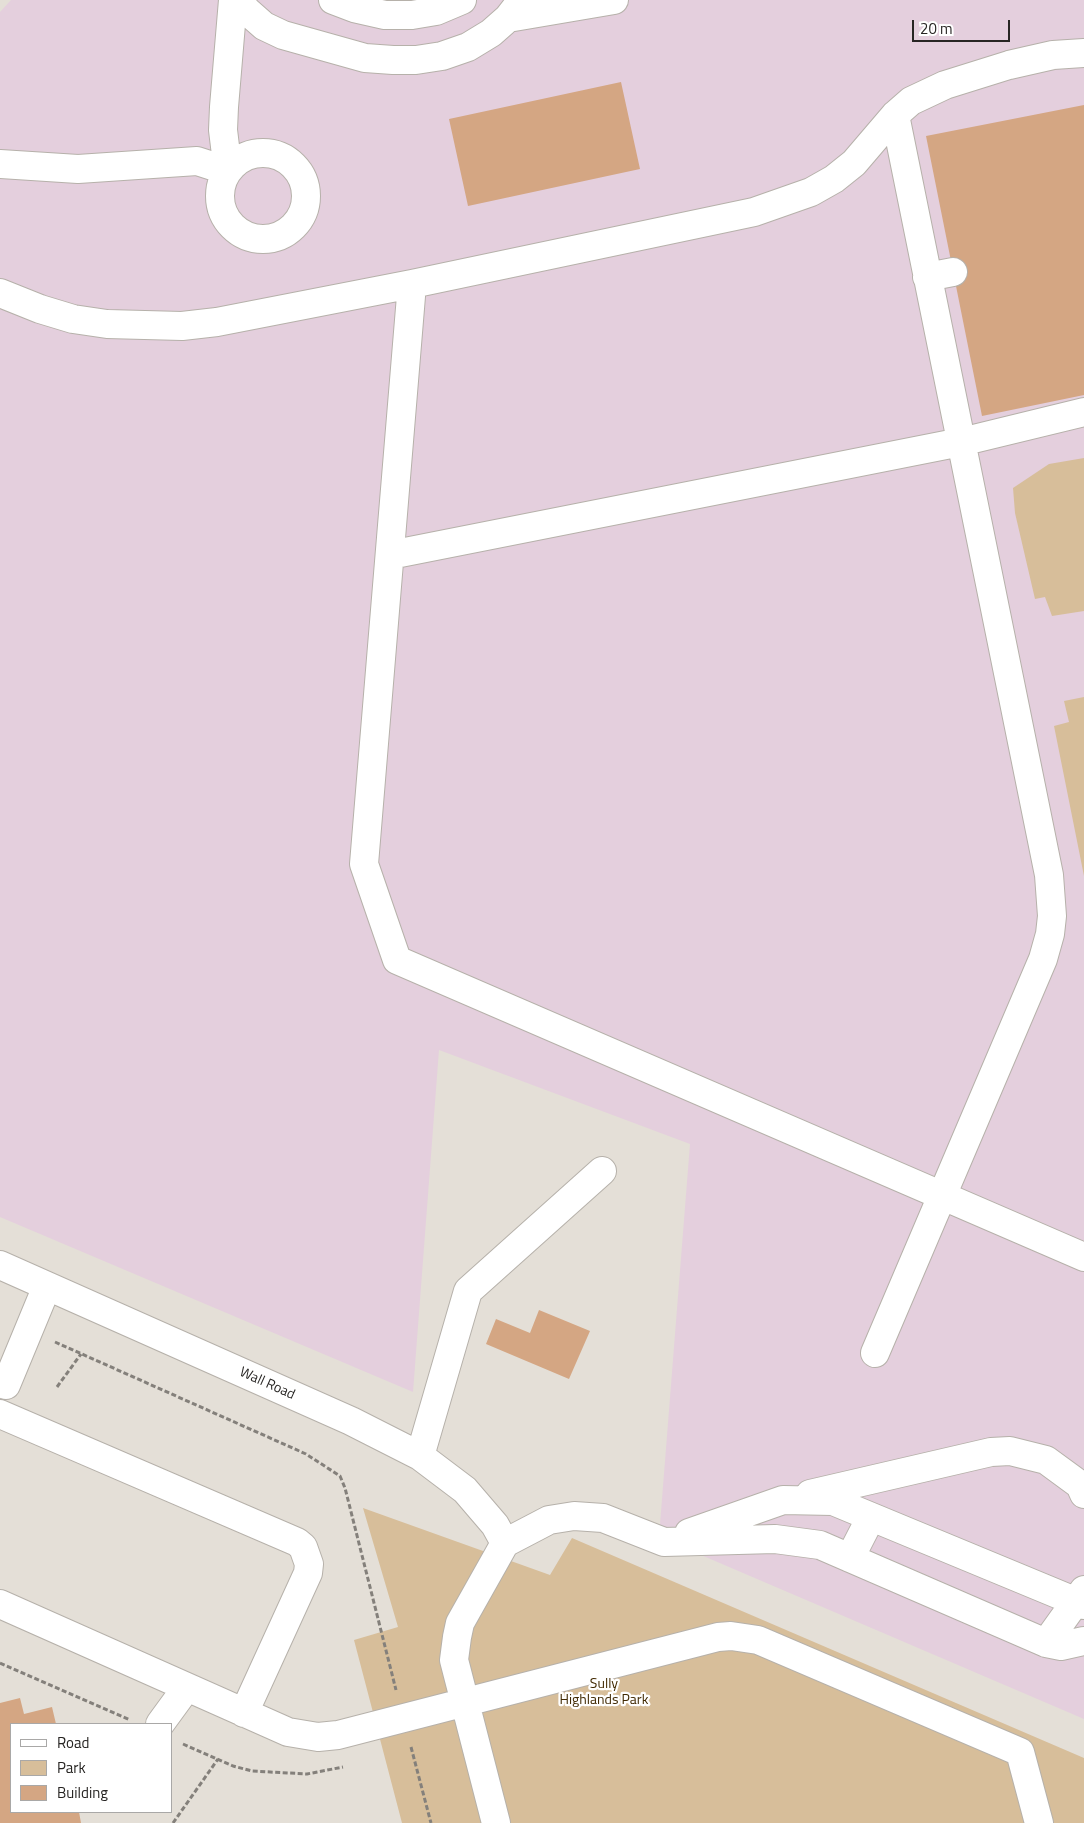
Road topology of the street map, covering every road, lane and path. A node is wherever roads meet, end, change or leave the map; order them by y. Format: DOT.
graph roads {
  1 [pos="233,0"];
  2 [pos="238,0"];
  3 [pos="333,0"];
  4 [pos="462,0"];
  5 [pos="614,0"];
  6 [pos="515,9"];
  7 [pos="1084,40"];
  8 [pos="1084,53"];
  9 [pos="1053,55"];
  10 [pos="894,115"];
  11 [pos="0,164"];
  12 [pos="412,284"];
  13 [pos="0,293"];
  14 [pos="1084,412"];
  15 [pos="960,442"];
  16 [pos="390,555"];
  17 [pos="602,1171"];
  18 [pos="943,1197"];
  19 [pos="1084,1258"];
  20 [pos="0,1265"];
  21 [pos="47,1286"];
  22 [pos="59,1344"];
  23 [pos="875,1353"];
  24 [pos="81,1354"];
  25 [pos="3,1385"];
  26 [pos="57,1387"];
  27 [pos="1,1418"];
  28 [pos="420,1456"];
  29 [pos="1084,1494"];
  30 [pos="784,1500"];
  31 [pos="871,1517"];
  32 [pos="664,1542"];
  33 [pos="505,1543"];
  34 [pos="850,1558"];
  35 [pos="1081,1599"];
  36 [pos="0,1604"];
  37 [pos="1084,1641"];
  38 [pos="1046,1643"];
  39 [pos="0,1663"];
  40 [pos="186,1687"];
  41 [pos="398,1697"];
  42 [pos="465,1703"];
  43 [pos="244,1712"];
  44 [pos="131,1720"];
  45 [pos="161,1723"];
  46 [pos="409,1741"];
  47 [pos="218,1759"];
  48 [pos="172,1823"];
  49 [pos="431,1823"];
  50 [pos="496,1823"];
  51 [pos="1038,1823"];
  1 -- 11 [label="street"];
  2 -- 6 [label="street"];
  3 -- 4 [label="street"];
  5 -- 6 [label="street"];
  7 -- 9 [label="street"];
  8 -- 9 [label="street"];
  9 -- 10 [label="street"];
  10 -- 12 [label="street"];
  10 -- 15 [label="street"];
  12 -- 13 [label="street"];
  12 -- 16 [label="street"];
  14 -- 15 [label="street"];
  15 -- 16 [label="street"];
  15 -- 18 [label="street"];
  16 -- 18 [label="street"];
  17 -- 28 [label="street"];
  18 -- 19 [label="street"];
  18 -- 23 [label="street"];
  20 -- 21 [label="street, Wall Road"];
  21 -- 25 [label="street"];
  21 -- 28 [label="street, Wall Road"];
  22 -- 24 [label="path"];
  24 -- 26 [label="path"];
  24 -- 41 [label="path"];
  25 -- 27 [label="street"];
  27 -- 43 [label="street"];
  28 -- 33 [label="street, Wall Road"];
  29 -- 30 [label="street"];
  30 -- 31 [label="street"];
  30 -- 32 [label="street"];
  31 -- 34 [label="street"];
  31 -- 35 [label="street"];
  32 -- 33 [label="street"];
  32 -- 34 [label="street"];
  33 -- 42 [label="street"];
  34 -- 38 [label="street"];
  35 -- 38 [label="street"];
  36 -- 40 [label="street"];
  37 -- 38 [label="street"];
  39 -- 44 [label="path"];
  40 -- 43 [label="street"];
  40 -- 45 [label="street"];
  42 -- 43 [label="street"];
  42 -- 50 [label="street"];
  42 -- 51 [label="street"];
  46 -- 49 [label="path"];
  47 -- 48 [label="path"];
}
